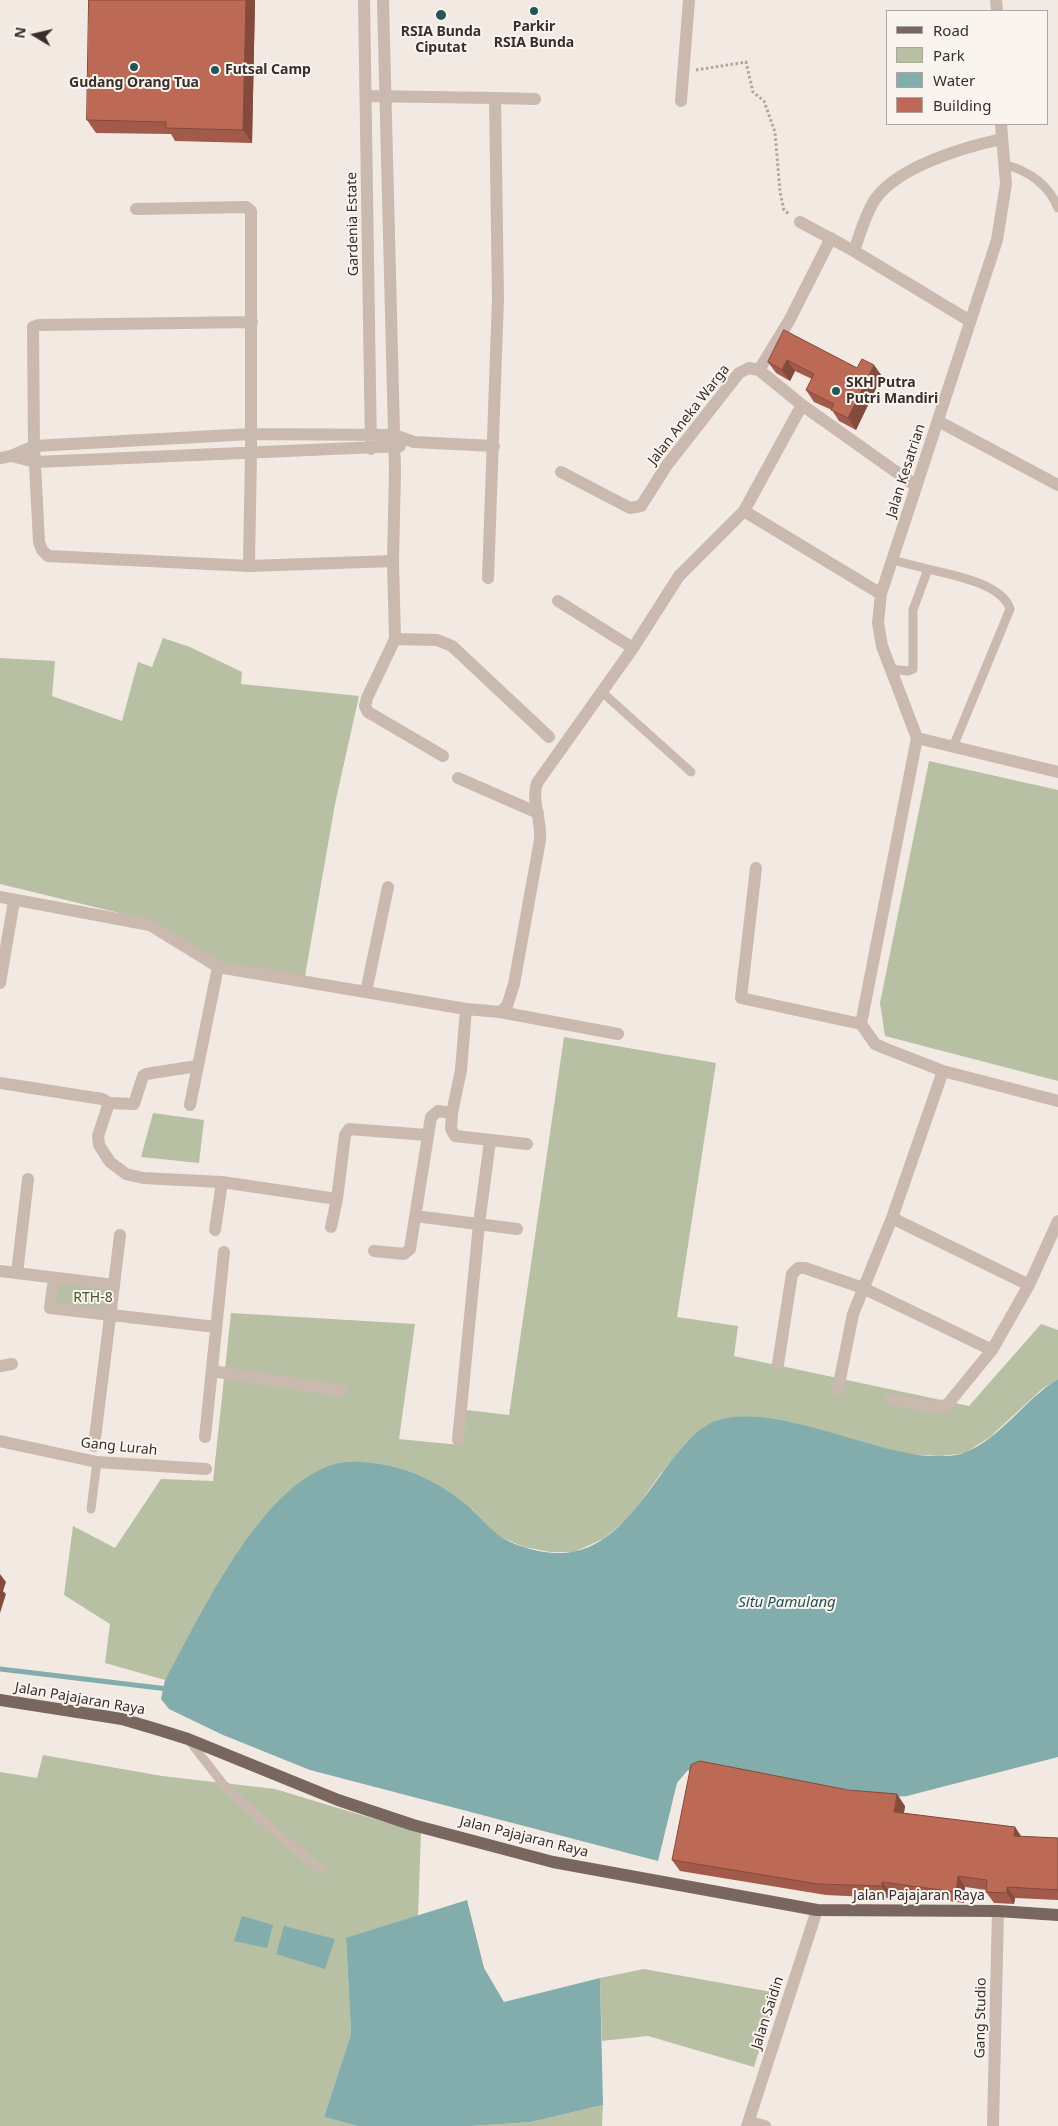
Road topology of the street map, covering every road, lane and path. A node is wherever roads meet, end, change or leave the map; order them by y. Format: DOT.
graph roads {
  1 [pos="364,0"];
  2 [pos="383,0"];
  3 [pos="689,0"];
  4 [pos="683,73"];
  5 [pos="366,96"];
  6 [pos="386,96"];
  7 [pos="495,98"];
  8 [pos="535,99"];
  9 [pos="681,100"];
  10 [pos="1002,125"];
  11 [pos="1002,139"];
  12 [pos="1006,165"];
  13 [pos="1058,208"];
  14 [pos="136,209"];
  15 [pos="800,222"];
  16 [pos="831,238"];
  17 [pos="854,250"];
  18 [pos="970,321"];
  19 [pos="252,322"];
  20 [pos="759,370"];
  21 [pos="802,405"];
  22 [pos="938,421"];
  23 [pos="251,434"];
  24 [pos="371,434"];
  25 [pos="394,442"];
  26 [pos="34,446"];
  27 [pos="494,446"];
  28 [pos="371,448"];
  29 [pos="251,452"];
  30 [pos="5,457"];
  31 [pos="36,462"];
  32 [pos="561,472"];
  33 [pos="1058,485"];
  34 [pos="916,486"];
  35 [pos="744,511"];
  36 [pos="892,560"];
  37 [pos="393,561"];
  38 [pos="249,566"];
  39 [pos="928,569"];
  40 [pos="488,578"];
  41 [pos="881,594"];
  42 [pos="558,601"];
  43 [pos="395,639"];
  44 [pos="633,648"];
  45 [pos="890,669"];
  46 [pos="602,692"];
  47 [pos="550,737"];
  48 [pos="917,738"];
  49 [pos="953,747"];
  50 [pos="443,756"];
  51 [pos="691,772"];
  52 [pos="1058,772"];
  53 [pos="458,778"];
  54 [pos="538,813"];
  55 [pos="756,868"];
  56 [pos="388,887"];
  57 [pos="0,897"];
  58 [pos="14,900"];
  59 [pos="218,967"];
  60 [pos="0,983"];
  61 [pos="366,992"];
  62 [pos="466,1009"];
  63 [pos="500,1012"];
  64 [pos="861,1024"];
  65 [pos="618,1034"];
  66 [pos="197,1066"];
  67 [pos="943,1071"];
  68 [pos="0,1083"];
  69 [pos="1058,1101"];
  70 [pos="109,1103"];
  71 [pos="190,1105"];
  72 [pos="452,1113"];
  73 [pos="427,1135"];
  74 [pos="490,1141"];
  75 [pos="527,1144"];
  76 [pos="28,1179"];
  77 [pos="222,1182"];
  78 [pos="337,1199"];
  79 [pos="423,1217"];
  80 [pos="892,1218"];
  81 [pos="1058,1221"];
  82 [pos="479,1224"];
  83 [pos="330,1227"];
  84 [pos="517,1229"];
  85 [pos="215,1230"];
  86 [pos="120,1235"];
  87 [pos="374,1251"];
  88 [pos="224,1252"];
  89 [pos="0,1271"];
  90 [pos="17,1273"];
  91 [pos="54,1278"];
  92 [pos="114,1285"];
  93 [pos="1030,1285"];
  94 [pos="863,1288"];
  95 [pos="109,1316"];
  96 [pos="216,1328"];
  97 [pos="992,1350"];
  98 [pos="778,1364"];
  99 [pos="212,1371"];
  100 [pos="838,1389"];
  101 [pos="341,1391"];
  102 [pos="891,1399"];
  103 [pos="205,1437"];
  104 [pos="458,1440"];
  105 [pos="0,1441"];
  106 [pos="94,1446"];
  107 [pos="96,1462"];
  108 [pos="206,1469"];
  109 [pos="91,1509"];
  110 [pos="0,1700"];
  111 [pos="188,1739"];
  112 [pos="320,1869"];
  113 [pos="817,1910"];
  114 [pos="998,1911"];
  115 [pos="1058,1915"];
  116 [pos="748,2124"];
  117 [pos="765,2126"];
  118 [pos="993,2126"];
  1 -- 5 [label="street, Gardenia Estate"];
  2 -- 6 [label="street"];
  3 -- 4 [label="street"];
  4 -- 9 [label="street"];
  4 -- 15 [label="path"];
  5 -- 6 [label="street"];
  5 -- 24 [label="street, Gardenia Estate"];
  6 -- 7 [label="street"];
  6 -- 25 [label="street"];
  7 -- 8 [label="street"];
  7 -- 27 [label="street"];
  10 -- 11 [label="street, Jalan Kesatrian"];
  11 -- 12 [label="street, Jalan Kesatrian"];
  11 -- 17 [label="street"];
  12 -- 13 [label="lane"];
  12 -- 18 [label="street, Jalan Kesatrian"];
  14 -- 19 [label="street"];
  15 -- 16 [label="street"];
  16 -- 17 [label="street"];
  16 -- 20 [label="street"];
  17 -- 18 [label="street"];
  18 -- 22 [label="street, Jalan Kesatrian"];
  19 -- 23 [label="street"];
  19 -- 26 [label="street"];
  20 -- 21 [label="street"];
  20 -- 32 [label="street, Jalan Aneka Warga"];
  21 -- 34 [label="street"];
  21 -- 35 [label="street"];
  22 -- 33 [label="street"];
  22 -- 34 [label="street, Jalan Kesatrian"];
  23 -- 24 [label="street"];
  23 -- 26 [label="street"];
  23 -- 29 [label="street"];
  24 -- 25 [label="street"];
  24 -- 28 [label="street, Gardenia Estate"];
  25 -- 27 [label="street"];
  25 -- 28 [label="street"];
  25 -- 37 [label="street"];
  26 -- 30 [label="street"];
  26 -- 31 [label="street"];
  27 -- 40 [label="street"];
  28 -- 29 [label="street"];
  29 -- 31 [label="street"];
  29 -- 38 [label="street"];
  30 -- 31 [label="street"];
  31 -- 38 [label="street"];
  34 -- 36 [label="street, Jalan Kesatrian"];
  35 -- 41 [label="street"];
  35 -- 44 [label="street"];
  36 -- 39 [label="lane"];
  36 -- 41 [label="street, Jalan Kesatrian"];
  37 -- 38 [label="street"];
  37 -- 43 [label="street"];
  39 -- 45 [label="lane"];
  39 -- 49 [label="lane"];
  41 -- 45 [label="street, Jalan Kesatrian"];
  42 -- 44 [label="street"];
  43 -- 47 [label="street"];
  43 -- 50 [label="street"];
  44 -- 46 [label="street"];
  45 -- 48 [label="street, Jalan Kesatrian"];
  46 -- 51 [label="lane"];
  46 -- 54 [label="street"];
  48 -- 49 [label="street"];
  48 -- 64 [label="street"];
  49 -- 52 [label="street"];
  53 -- 54 [label="street"];
  54 -- 63 [label="street"];
  55 -- 64 [label="street"];
  56 -- 61 [label="street"];
  57 -- 58 [label="street"];
  58 -- 59 [label="street"];
  58 -- 60 [label="street"];
  59 -- 61 [label="street"];
  59 -- 66 [label="street"];
  61 -- 62 [label="street"];
  62 -- 63 [label="street"];
  62 -- 72 [label="street"];
  63 -- 65 [label="street"];
  64 -- 67 [label="street"];
  66 -- 70 [label="street"];
  66 -- 71 [label="street"];
  67 -- 69 [label="street"];
  67 -- 80 [label="street"];
  68 -- 70 [label="street"];
  70 -- 77 [label="street"];
  72 -- 73 [label="street"];
  72 -- 74 [label="street"];
  73 -- 78 [label="street"];
  73 -- 87 [label="street"];
  74 -- 75 [label="street"];
  74 -- 82 [label="street"];
  76 -- 90 [label="street"];
  77 -- 78 [label="street"];
  77 -- 85 [label="street"];
  78 -- 83 [label="street"];
  79 -- 82 [label="street"];
  80 -- 93 [label="street"];
  80 -- 94 [label="street"];
  81 -- 93 [label="street"];
  82 -- 84 [label="street"];
  82 -- 104 [label="street"];
  86 -- 92 [label="street"];
  88 -- 96 [label="street"];
  89 -- 90 [label="street"];
  90 -- 91 [label="street"];
  91 -- 92 [label="street"];
  91 -- 95 [label="street"];
  92 -- 95 [label="street"];
  93 -- 97 [label="street"];
  94 -- 97 [label="street"];
  94 -- 98 [label="street"];
  94 -- 100 [label="street"];
  95 -- 96 [label="street"];
  95 -- 106 [label="street"];
  96 -- 99 [label="street"];
  97 -- 102 [label="street"];
  99 -- 101 [label="street"];
  99 -- 103 [label="street"];
  105 -- 107 [label="street, Gang Lurah"];
  107 -- 108 [label="street, Gang Lurah"];
  107 -- 109 [label="lane"];
  110 -- 111 [label="main road, Jalan Pajajaran Raya"];
  111 -- 112 [label="lane"];
  111 -- 113 [label="main road, Jalan Pajajaran Raya"];
  113 -- 114 [label="main road, Jalan Pajajaran Raya"];
  113 -- 116 [label="street, Jalan Saidin"];
  114 -- 115 [label="main road, Jalan Pajajaran Raya"];
  114 -- 118 [label="street, Gang Studio"];
  116 -- 117 [label="street"];
}
